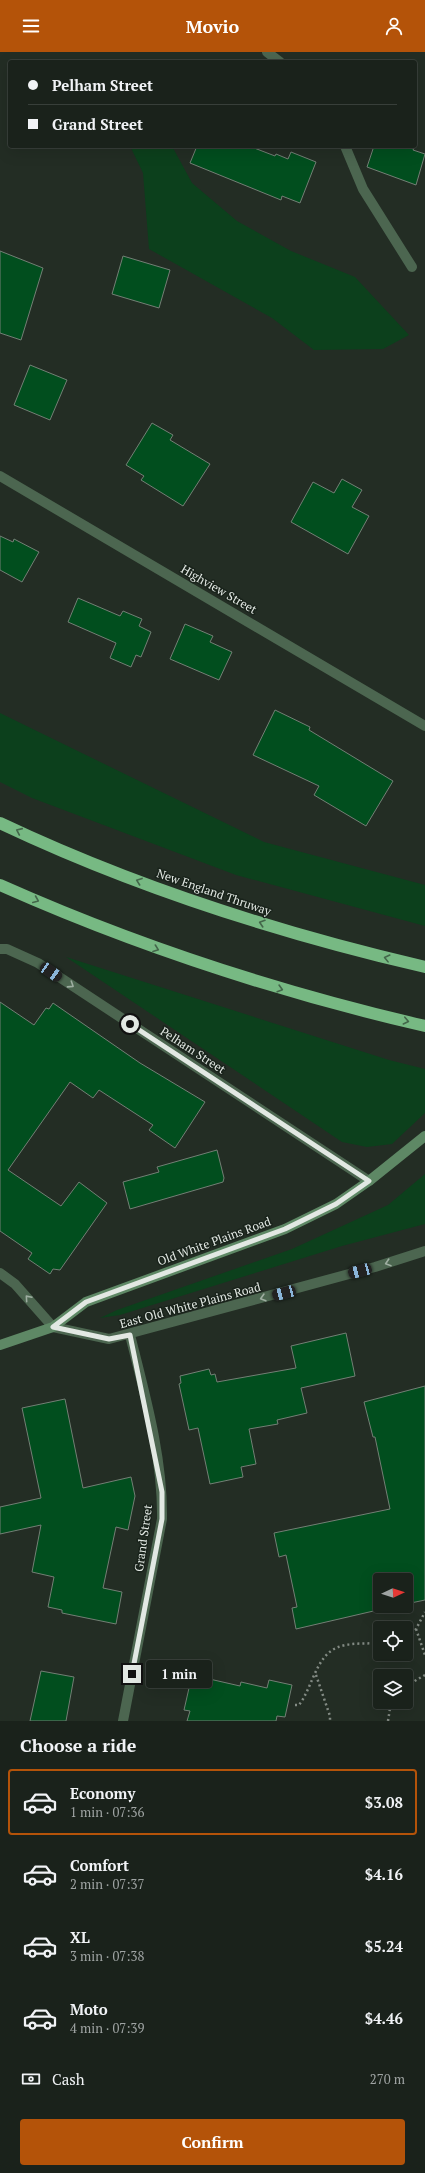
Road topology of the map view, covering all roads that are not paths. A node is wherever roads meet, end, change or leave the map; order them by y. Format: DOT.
graph roads {
  1 [pos="267,52"];
  2 [pos="277,60"];
  3 [pos="345,148"];
  4 [pos="412,267"];
  5 [pos="0,476"];
  6 [pos="425,726"];
  7 [pos="0,823"];
  8 [pos="0,885"];
  9 [pos="0,949"];
  10 [pos="425,967"];
  11 [pos="425,1026"];
  12 [pos="425,1136"];
  13 [pos="369,1181"];
  14 [pos="425,1251"];
  15 [pos="0,1273"];
  16 [pos="53,1327"];
  17 [pos="130,1335"];
  18 [pos="0,1345"];
  19 [pos="123,1721"];
  1 -- 2 [label="street"];
  3 -- 4 [label="street"];
  5 -- 6 [label="street, Highview Street"];
  10 -- 7 [label="highway, New England Thruway, one-way"];
  8 -- 11 [label="highway, one-way"];
  9 -- 13 [label="street, Pelham Street, one-way"];
  12 -- 13 [label="street, Old White Plains Road"];
  13 -- 16 [label="street, Old White Plains Road"];
  14 -- 17 [label="street, East Old White Plains Road, one-way"];
  16 -- 15 [label="street, one-way"];
  16 -- 17 [label="street, East Old White Plains Road"];
  16 -- 18 [label="street, Old White Plains Road"];
  17 -- 19 [label="street, Grand Street"];
}
